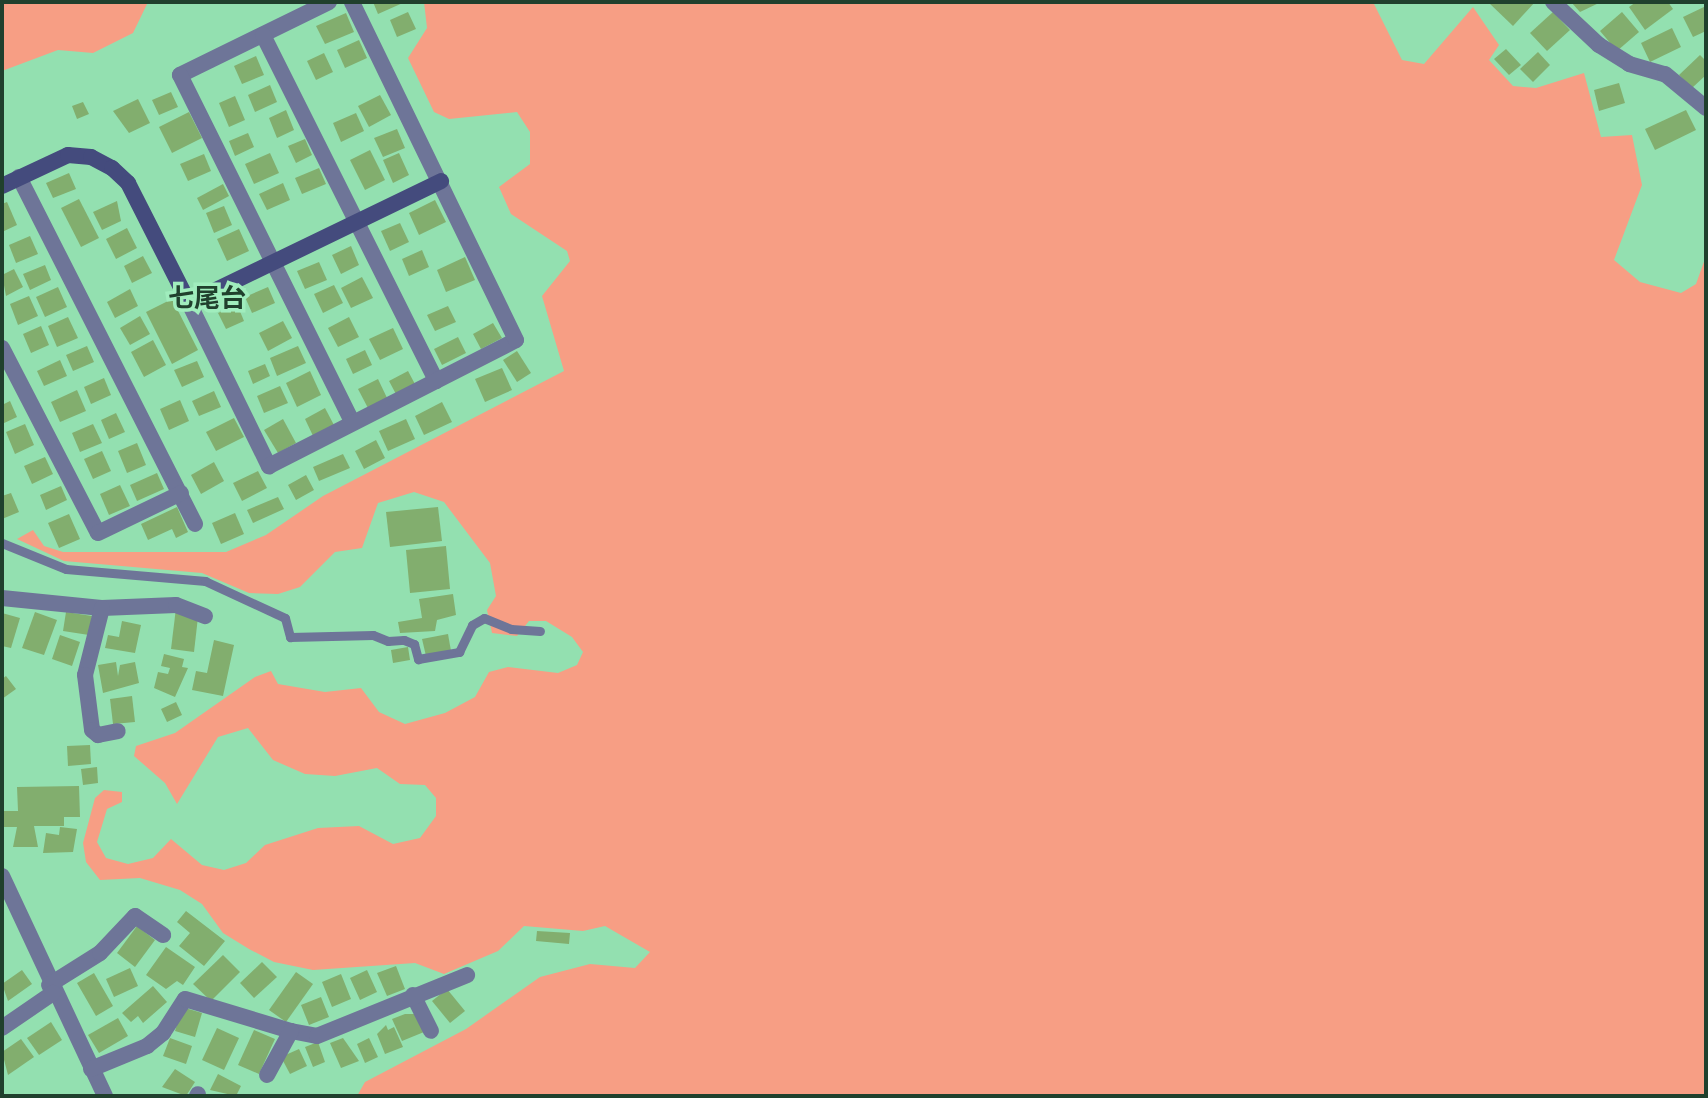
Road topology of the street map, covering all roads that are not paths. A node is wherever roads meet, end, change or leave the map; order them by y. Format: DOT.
graph roads {
  1 [pos="329,2"];
  2 [pos="352,2"];
  3 [pos="1553,2"];
  4 [pos="263,35"];
  5 [pos="1706,108"];
  6 [pos="19,177"];
  7 [pos="441,181"];
  8 [pos="2,186"];
  9 [pos="357,222"];
  10 [pos="274,264"];
  11 [pos="189,303"];
  12 [pos="2,348"];
  13 [pos="436,381"];
  14 [pos="352,422"];
  15 [pos="181,493"];
  16 [pos="195,524"];
  17 [pos="2,543"];
  18 [pos="2,598"];
  19 [pos="102,608"];
  20 [pos="205,616"];
  21 [pos="540,631"];
  22 [pos="118,731"];
  23 [pos="2,876"];
  24 [pos="163,935"];
  25 [pos="467,975"];
  26 [pos="51,989"];
  27 [pos="413,995"];
  28 [pos="2,1028"];
  29 [pos="291,1031"];
  30 [pos="431,1031"];
  31 [pos="91,1069"];
  32 [pos="267,1075"];
  33 [pos="105,1096"];
  1 -- 4 [label="street"];
  2 -- 7 [label="street"];
  3 -- 5 [label="street"];
  4 -- 9 [label="street"];
  4 -- 10 [label="street"];
  6 -- 8 [label="street"];
  6 -- 11 [label="street"];
  6 -- 15 [label="street"];
  7 -- 9 [label="street"];
  7 -- 13 [label="street"];
  9 -- 10 [label="street"];
  9 -- 13 [label="street"];
  10 -- 11 [label="street"];
  10 -- 14 [label="street"];
  11 -- 14 [label="street"];
  12 -- 15 [label="street"];
  13 -- 14 [label="street"];
  15 -- 16 [label="street"];
  17 -- 21 [label="lane"];
  18 -- 19 [label="street"];
  19 -- 20 [label="street"];
  19 -- 22 [label="street"];
  23 -- 26 [label="street"];
  24 -- 26 [label="street"];
  25 -- 27 [label="street"];
  26 -- 28 [label="street"];
  26 -- 31 [label="street"];
  27 -- 29 [label="street"];
  27 -- 30 [label="street"];
  29 -- 31 [label="street"];
  29 -- 32 [label="street"];
  31 -- 33 [label="street"];
}
